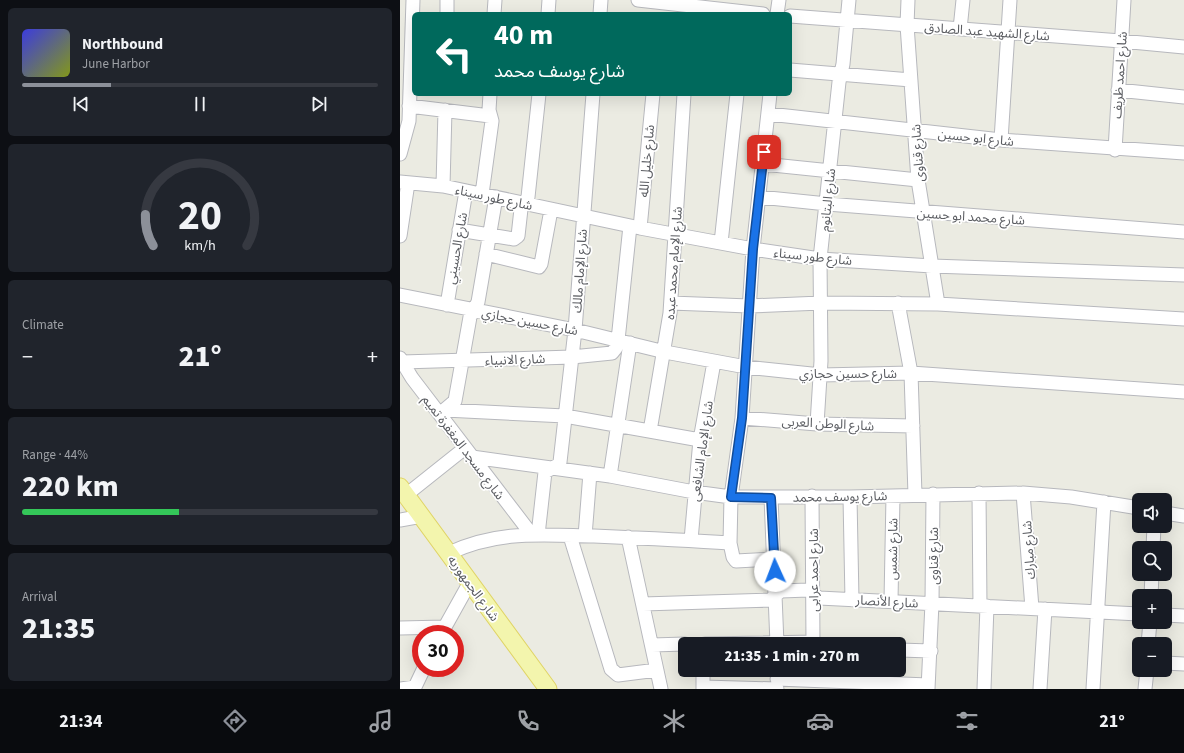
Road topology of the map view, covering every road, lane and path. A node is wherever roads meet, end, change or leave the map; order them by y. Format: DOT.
graph roads {
  1 [pos="413,0"];
  2 [pos="447,0"];
  3 [pos="495,0"];
  4 [pos="550,0"];
  5 [pos="601,0"];
  6 [pos="638,0"];
  7 [pos="779,0"];
  8 [pos="849,0"];
  9 [pos="908,0"];
  10 [pos="963,0"];
  11 [pos="1010,0"];
  12 [pos="1124,0"];
  13 [pos="691,7"];
  14 [pos="661,8"];
  15 [pos="413,12"];
  16 [pos="447,12"];
  17 [pos="494,12"];
  18 [pos="548,12"];
  19 [pos="600,12"];
  20 [pos="737,12"];
  21 [pos="777,12"];
  22 [pos="792,16"];
  23 [pos="847,21"];
  24 [pos="907,25"];
  25 [pos="412,26"];
  26 [pos="960,29"];
  27 [pos="1007,33"];
  28 [pos="1121,41"];
  29 [pos="1184,47"];
  30 [pos="792,70"];
  31 [pos="841,73"];
  32 [pos="911,80"];
  33 [pos="1118,90"];
  34 [pos="490,96"];
  35 [pos="539,96"];
  36 [pos="593,96"];
  37 [pos="653,96"];
  38 [pos="684,96"];
  39 [pos="737,96"];
  40 [pos="770,96"];
  41 [pos="1184,97"];
  42 [pos="409,106"];
  43 [pos="444,110"];
  44 [pos="769,114"];
  45 [pos="490,116"];
  46 [pos="835,122"];
  47 [pos="404,126"];
  48 [pos="915,131"];
  49 [pos="1001,140"];
  50 [pos="1114,150"];
  51 [pos="1184,153"];
  52 [pos="400,154"];
  53 [pos="763,164"];
  54 [pos="830,171"];
  55 [pos="918,180"];
  56 [pos="404,182"];
  57 [pos="443,186"];
  58 [pos="466,191"];
  59 [pos="482,194"];
  60 [pos="496,197"];
  61 [pos="759,197"];
  62 [pos="524,204"];
  63 [pos="826,204"];
  64 [pos="551,210"];
  65 [pos="923,212"];
  66 [pos="583,217"];
  67 [pos="635,227"];
  68 [pos="459,230"];
  69 [pos="1184,232"];
  70 [pos="675,234"];
  71 [pos="400,236"];
  72 [pos="489,236"];
  73 [pos="721,243"];
  74 [pos="753,249"];
  75 [pos="486,254"];
  76 [pos="820,259"];
  77 [pos="932,266"];
  78 [pos="1184,275"];
  79 [pos="400,295"];
  80 [pos="671,303"];
  81 [pos="821,303"];
  82 [pos="898,303"];
  83 [pos="938,304"];
  84 [pos="447,305"];
  85 [pos="750,306"];
  86 [pos="474,310"];
  87 [pos="1184,319"];
  88 [pos="575,330"];
  89 [pos="624,342"];
  90 [pos="665,352"];
  91 [pos="572,357"];
  92 [pos="401,360"];
  93 [pos="462,361"];
  94 [pos="714,362"];
  95 [pos="746,367"];
  96 [pos="911,373"];
  97 [pos="821,375"];
  98 [pos="1184,392"];
  99 [pos="442,412"];
  100 [pos="565,416"];
  101 [pos="742,418"];
  102 [pos="817,424"];
  103 [pos="618,425"];
  104 [pos="913,426"];
  105 [pos="650,431"];
  106 [pos="700,440"];
  107 [pos="468,452"];
  108 [pos="552,468"];
  109 [pos="590,473"];
  110 [pos="610,476"];
  111 [pos="403,491"];
  112 [pos="694,492"];
  113 [pos="979,493"];
  114 [pos="1024,493"];
  115 [pos="933,494"];
  116 [pos="915,495"];
  117 [pos="812,496"];
  118 [pos="893,496"];
  119 [pos="731,497"];
  120 [pos="850,497"];
  121 [pos="771,498"];
  122 [pos="1104,502"];
  123 [pos="1132,507"];
  124 [pos="1172,514"];
  125 [pos="422,516"];
  126 [pos="1184,516"];
  127 [pos="400,520"];
  128 [pos="535,535"];
  129 [pos="570,536"];
  130 [pos="585,536"];
  131 [pos="628,537"];
  132 [pos="691,540"];
  133 [pos="730,543"];
  134 [pos="449,553"];
  135 [pos="775,559"];
  136 [pos="470,582"];
  137 [pos="813,594"];
  138 [pos="776,595"];
  139 [pos="852,600"];
  140 [pos="891,601"];
  141 [pos="932,603"];
  142 [pos="643,604"];
  143 [pos="983,606"];
  144 [pos="1032,608"];
  145 [pos="1045,609"];
  146 [pos="1098,611"];
  147 [pos="1132,613"];
  148 [pos="1172,615"];
  149 [pos="1184,616"];
  150 [pos="446,625"];
  151 [pos="400,628"];
  152 [pos="412,629"];
  153 [pos="777,637"];
  154 [pos="813,637"];
  155 [pos="678,644"];
  156 [pos="652,645"];
  157 [pos="906,650"];
  158 [pos="931,651"];
  159 [pos="1172,663"];
  160 [pos="1184,664"];
  161 [pos="657,670"];
  162 [pos="420,677"];
  163 [pos="703,677"];
  164 [pos="803,677"];
  165 [pos="816,677"];
  166 [pos="1146,677"];
  167 [pos="777,682"];
  168 [pos="830,685"];
  169 [pos="542,686"];
  170 [pos="928,687"];
  171 [pos="400,688"];
  172 [pos="414,688"];
  173 [pos="703,688"];
  174 [pos="661,689"];
  175 [pos="984,689"];
  176 [pos="1040,689"];
  177 [pos="1093,689"];
  178 [pos="1145,689"];
  1 -- 15 [label="street"];
  2 -- 16 [label="street"];
  3 -- 17 [label="street"];
  4 -- 18 [label="street"];
  5 -- 19 [label="street"];
  6 -- 14 [label="street"];
  7 -- 21 [label="street"];
  8 -- 23 [label="street, شارع البتانوم"];
  9 -- 24 [label="street, شارع قناوى"];
  10 -- 26 [label="street"];
  11 -- 27 [label="street"];
  12 -- 28 [label="street, شارع احمد ظريف"];
  13 -- 14 [label="street"];
  13 -- 20 [label="street"];
  22 -- 23 [label="street, شارع الشهيد عبد الصادق"];
  23 -- 24 [label="street, شارع الشهيد عبد الصادق"];
  23 -- 31 [label="street, شارع البتانوم"];
  24 -- 26 [label="street, شارع الشهيد عبد الصادق"];
  24 -- 32 [label="street, شارع قناوى"];
  25 -- 42 [label="street"];
  26 -- 27 [label="street, شارع الشهيد عبد الصادق"];
  27 -- 28 [label="street, شارع الشهيد عبد الصادق"];
  27 -- 49 [label="street"];
  28 -- 29 [label="street, شارع الشهيد عبد الصادق"];
  28 -- 33 [label="street, شارع احمد ظريف"];
  30 -- 31 [label="street"];
  31 -- 32 [label="street"];
  31 -- 46 [label="street, شارع البتانوم"];
  32 -- 48 [label="street, شارع قناوى"];
  33 -- 41 [label="street"];
  33 -- 50 [label="street, شارع احمد ظريف"];
  34 -- 45 [label="street"];
  35 -- 62 [label="street"];
  36 -- 66 [label="street, شارع الإمام مالك"];
  37 -- 67 [label="street, شارع خليل الله"];
  38 -- 70 [label="street, شارع الإمام محمد عبده"];
  39 -- 73 [label="street"];
  40 -- 44 [label="street"];
  42 -- 43 [label="street"];
  42 -- 47 [label="street"];
  43 -- 45 [label="street"];
  43 -- 57 [label="street"];
  44 -- 46 [label="street, شارع ابو حسين"];
  44 -- 53 [label="street"];
  45 -- 59 [label="street"];
  46 -- 48 [label="street, شارع ابو حسين"];
  46 -- 54 [label="street, شارع البتانوم"];
  47 -- 52 [label="street"];
  48 -- 49 [label="street, شارع ابو حسين"];
  48 -- 55 [label="street, شارع قناوى"];
  49 -- 50 [label="street, شارع ابو حسين"];
  50 -- 51 [label="street, شارع ابو حسين"];
  53 -- 54 [label="street"];
  53 -- 61 [label="street"];
  54 -- 55 [label="street"];
  54 -- 63 [label="street, شارع البتانوم"];
  55 -- 65 [label="street, شارع قناوى"];
  56 -- 57 [label="street, شارع طور سيناء"];
  56 -- 71 [label="street"];
  57 -- 58 [label="street, شارع طور سيناء"];
  58 -- 59 [label="street, شارع طور سيناء"];
  58 -- 68 [label="street, شارع الحسيني"];
  59 -- 60 [label="street, شارع طور سيناء"];
  60 -- 62 [label="street, شارع طور سيناء"];
  60 -- 72 [label="street"];
  61 -- 63 [label="street, شارع محمد ابو حسين"];
  61 -- 74 [label="street"];
  62 -- 64 [label="street, شارع طور سيناء"];
  62 -- 72 [label="street"];
  63 -- 65 [label="street, شارع محمد ابو حسين"];
  63 -- 76 [label="street, شارع البتانوم"];
  64 -- 66 [label="street, شارع طور سيناء"];
  64 -- 75 [label="street"];
  65 -- 69 [label="street, شارع محمد ابو حسين"];
  65 -- 77 [label="street, شارع قناوى"];
  66 -- 67 [label="street, شارع طور سيناء"];
  66 -- 88 [label="street, شارع الإمام مالك"];
  67 -- 70 [label="street, شارع طور سيناء"];
  67 -- 89 [label="street, شارع خليل الله"];
  68 -- 72 [label="street"];
  68 -- 84 [label="street, شارع الحسيني"];
  70 -- 73 [label="street, شارع طور سيناء"];
  70 -- 80 [label="street, شارع الإمام محمد عبده"];
  72 -- 75 [label="street"];
  73 -- 74 [label="street, شارع طور سيناء"];
  74 -- 76 [label="street, شارع طور سيناء"];
  74 -- 85 [label="street"];
  75 -- 86 [label="street"];
  76 -- 77 [label="street, شارع طور سيناء"];
  76 -- 81 [label="street, شارع البتانوم"];
  77 -- 78 [label="street, شارع طور سيناء"];
  77 -- 83 [label="street, شارع قناوى"];
  79 -- 84 [label="street, شارع حسين حجازي"];
  80 -- 85 [label="street"];
  80 -- 90 [label="street, شارع الإمام محمد عبده"];
  81 -- 82 [label="street"];
  81 -- 85 [label="street"];
  81 -- 97 [label="street, شارع البتانوم"];
  82 -- 83 [label="street"];
  82 -- 96 [label="street"];
  83 -- 87 [label="street"];
  84 -- 86 [label="street, شارع حسين حجازي"];
  85 -- 95 [label="street"];
  86 -- 88 [label="street, شارع حسين حجازي"];
  86 -- 93 [label="street"];
  88 -- 89 [label="street, شارع حسين حجازي"];
  88 -- 91 [label="street, شارع الإمام مالك"];
  89 -- 90 [label="street, شارع حسين حجازي"];
  89 -- 91 [label="street, شارع الانبياء"];
  89 -- 103 [label="street, شارع خليل الله"];
  90 -- 94 [label="street, شارع حسين حجازي"];
  90 -- 105 [label="street, شارع الإمام محمد عبده"];
  91 -- 93 [label="street, شارع الانبياء"];
  91 -- 100 [label="street, شارع الإمام مالك"];
  92 -- 93 [label="street, شارع الانبياء"];
  92 -- 99 [label="street, شارع مسجد المغفرة تميم"];
  93 -- 99 [label="street"];
  94 -- 95 [label="street, شارع حسين حجازي"];
  94 -- 106 [label="street, شارع الإمام الشافعى"];
  95 -- 97 [label="street, شارع حسين حجازي"];
  95 -- 101 [label="street"];
  96 -- 97 [label="street, شارع حسين حجازي"];
  96 -- 98 [label="street, شارع حسين حجازي"];
  96 -- 104 [label="street"];
  97 -- 102 [label="street, شارع البتانوم"];
  99 -- 100 [label="street"];
  99 -- 107 [label="street, شارع مسجد المغفرة تميم"];
  100 -- 103 [label="street"];
  100 -- 108 [label="street, شارع الإمام مالك"];
  101 -- 102 [label="street, شارع الوطن العربى"];
  101 -- 119 [label="street"];
  102 -- 104 [label="street, شارع الوطن العربى"];
  103 -- 105 [label="street"];
  103 -- 110 [label="street, شارع خليل الله"];
  104 -- 116 [label="street"];
  105 -- 106 [label="street"];
  106 -- 112 [label="street, شارع الإمام الشافعى"];
  107 -- 108 [label="street, شارع يوسف محمد"];
  107 -- 111 [label="street"];
  107 -- 128 [label="street, شارع مسجد المغفرة تميم"];
  108 -- 109 [label="street, شارع يوسف محمد"];
  108 -- 128 [label="street, شارع الإمام مالك"];
  109 -- 110 [label="street, شارع يوسف محمد"];
  109 -- 130 [label="street"];
  110 -- 112 [label="street, شارع يوسف محمد"];
  111 -- 125 [label="main road, شارع الجمهوريه"];
  112 -- 119 [label="street, شارع يوسف محمد"];
  112 -- 132 [label="street, شارع الإمام الشافعى"];
  113 -- 114 [label="street, شارع يوسف محمد"];
  113 -- 115 [label="street, شارع يوسف محمد"];
  113 -- 143 [label="street"];
  114 -- 122 [label="street, شارع يوسف محمد"];
  114 -- 144 [label="street, شارع مبارك"];
  115 -- 116 [label="street, شارع يوسف محمد"];
  115 -- 141 [label="street, شارع قناوى"];
  116 -- 118 [label="street, شارع يوسف محمد"];
  117 -- 120 [label="street, شارع يوسف محمد"];
  117 -- 121 [label="street, شارع يوسف محمد"];
  117 -- 137 [label="street, شارع احمد عرابى"];
  118 -- 120 [label="street, شارع يوسف محمد"];
  118 -- 140 [label="street, شارع شمس"];
  119 -- 121 [label="street, شارع يوسف محمد"];
  119 -- 133 [label="street"];
  120 -- 139 [label="street"];
  121 -- 135 [label="street"];
  122 -- 123 [label="street, شارع يوسف محمد"];
  122 -- 146 [label="street"];
  124 -- 126 [label="street"];
  125 -- 127 [label="street"];
  125 -- 134 [label="main road, شارع الجمهوريه"];
  128 -- 129 [label="street"];
  128 -- 134 [label="street"];
  129 -- 130 [label="street"];
  129 -- 161 [label="street"];
  130 -- 131 [label="street"];
  131 -- 132 [label="street"];
  131 -- 142 [label="street"];
  132 -- 133 [label="street"];
  133 -- 135 [label="street"];
  134 -- 136 [label="main road, شارع الجمهوريه"];
  135 -- 138 [label="street"];
  136 -- 150 [label="street"];
  136 -- 169 [label="main road, شارع الجمهوريه"];
  137 -- 138 [label="street, شارع الأنصار"];
  137 -- 139 [label="street, شارع الأنصار"];
  137 -- 154 [label="street, شارع احمد عرابى"];
  138 -- 142 [label="street, شارع الأنصار"];
  138 -- 153 [label="street"];
  139 -- 140 [label="street, شارع الأنصار"];
  140 -- 141 [label="street, شارع الأنصار"];
  141 -- 143 [label="street, شارع الأنصار"];
  141 -- 158 [label="street, شارع قناوى"];
  142 -- 156 [label="street"];
  143 -- 144 [label="street, شارع الأنصار"];
  143 -- 175 [label="street"];
  144 -- 145 [label="street, شارع الأنصار"];
  145 -- 146 [label="street, شارع الأنصار"];
  145 -- 176 [label="street"];
  146 -- 147 [label="street, شارع الأنصار"];
  146 -- 177 [label="street"];
  148 -- 149 [label="street"];
  151 -- 152 [label="street"];
  155 -- 156 [label="street"];
  156 -- 161 [label="street"];
  157 -- 158 [label="street"];
  158 -- 170 [label="street, شارع قناوى"];
  159 -- 160 [label="street"];
  161 -- 174 [label="street"];
  162 -- 172 [label="street"];
  163 -- 173 [label="street"];
  164 -- 167 [label="street"];
  165 -- 168 [label="street"];
  166 -- 178 [label="street"];
  167 -- 173 [label="street"];
  168 -- 170 [label="street"];
  171 -- 172 [label="street"];
}
